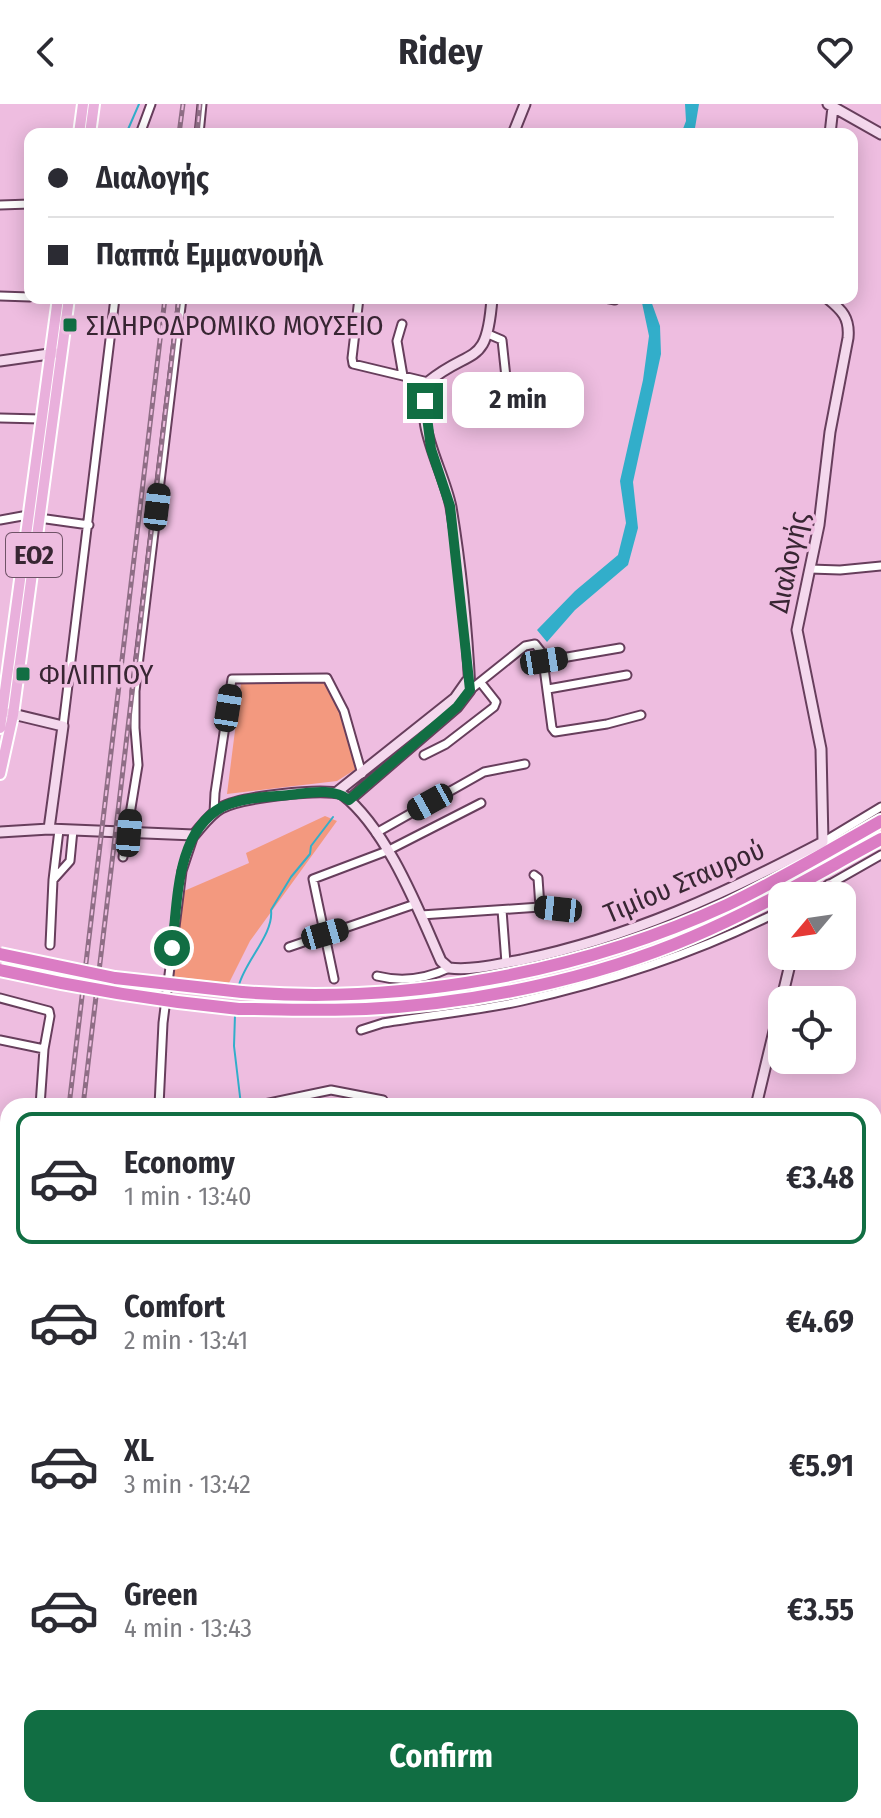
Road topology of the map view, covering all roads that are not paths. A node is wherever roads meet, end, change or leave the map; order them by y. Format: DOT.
graph roads {
  1 [pos="83,104"];
  2 [pos="94,104"];
  3 [pos="151,104"];
  4 [pos="202,104"];
  5 [pos="525,104"];
  6 [pos="830,105"];
  7 [pos="80,128"];
  8 [pos="91,128"];
  9 [pos="142,128"];
  10 [pos="200,128"];
  11 [pos="515,128"];
  12 [pos="830,128"];
  13 [pos="881,134"];
  14 [pos="24,204"];
  15 [pos="0,205"];
  16 [pos="0,296"];
  17 [pos="24,297"];
  18 [pos="58,304"];
  19 [pos="67,304"];
  20 [pos="114,304"];
  21 [pos="181,304"];
  22 [pos="358,304"];
  23 [pos="491,304"];
  24 [pos="834,304"];
  25 [pos="402,324"];
  26 [pos="59,326"];
  27 [pos="488,334"];
  28 [pos="56,353"];
  29 [pos="0,361"];
  30 [pos="403,376"];
  31 [pos="428,382"];
  32 [pos="507,387"];
  33 [pos="50,394"];
  34 [pos="0,418"];
  35 [pos="41,419"];
  36 [pos="34,516"];
  37 [pos="0,520"];
  38 [pos="89,525"];
  39 [pos="881,566"];
  40 [pos="810,569"];
  41 [pos="6,641"];
  42 [pos="620,648"];
  43 [pos="544,661"];
  44 [pos="627,675"];
  45 [pos="469,678"];
  46 [pos="481,683"];
  47 [pos="548,689"];
  48 [pos="470,690"];
  49 [pos="5,711"];
  50 [pos="641,715"];
  51 [pos="63,726"];
  52 [pos="0,728"];
  53 [pos="424,755"];
  54 [pos="525,764"];
  55 [pos="0,774"];
  56 [pos="362,774"];
  57 [pos="337,792"];
  58 [pos="349,800"];
  59 [pos="481,803"];
  60 [pos="881,807"];
  61 [pos="214,813"];
  62 [pos="881,821"];
  63 [pos="54,830"];
  64 [pos="73,830"];
  65 [pos="0,832"];
  66 [pos="129,833"];
  67 [pos="376,833"];
  68 [pos="194,835"];
  69 [pos="881,839"];
  70 [pos="823,842"];
  71 [pos="387,851"];
  72 [pos="881,855"];
  73 [pos="123,857"];
  74 [pos="534,875"];
  75 [pos="53,880"];
  76 [pos="834,882"];
  77 [pos="415,904"];
  78 [pos="540,907"];
  79 [pos="558,909"];
  80 [pos="502,910"];
  81 [pos="421,915"];
  82 [pos="768,917"];
  83 [pos="325,934"];
  84 [pos="50,945"];
  85 [pos="289,947"];
  86 [pos="0,954"];
  87 [pos="506,963"];
  88 [pos="449,968"];
  89 [pos="0,970"];
  90 [pos="789,970"];
  91 [pos="377,976"];
  92 [pos="334,979"];
  93 [pos="0,998"];
  94 [pos="361,1030"];
  95 [pos="0,1040"];
  96 [pos="44,1049"];
  97 [pos="41,1098"];
  98 [pos="159,1098"];
  99 [pos="292,1098"];
  100 [pos="373,1098"];
  101 [pos="758,1098"];
  1 -- 7 [label="main road"];
  2 -- 8 [label="main road"];
  3 -- 9 [label="street"];
  4 -- 10 [label="street"];
  5 -- 11 [label="street"];
  6 -- 12 [label="street"];
  6 -- 13 [label="street"];
  14 -- 15 [label="street"];
  16 -- 17 [label="street"];
  18 -- 26 [label="main road, ΕΟ2"];
  19 -- 26 [label="main road, ΕΟ2"];
  20 -- 38 [label="street"];
  21 -- 66 [label="street"];
  22 -- 30 [label="street"];
  23 -- 27 [label="street"];
  24 -- 40 [label="street, Διαλογής"];
  25 -- 30 [label="street"];
  26 -- 28 [label="main road, ΕΟ2"];
  27 -- 31 [label="street"];
  27 -- 32 [label="street"];
  28 -- 29 [label="street"];
  28 -- 33 [label="main road, ΕΟ2"];
  30 -- 31 [label="street"];
  31 -- 45 [label="street"];
  33 -- 35 [label="main road, ΕΟ2"];
  33 -- 36 [label="main road, ΕΟ2"];
  34 -- 35 [label="street"];
  35 -- 36 [label="main road, ΕΟ2"];
  36 -- 37 [label="street"];
  36 -- 38 [label="street"];
  36 -- 41 [label="main road, ΕΟ2"];
  36 -- 49 [label="main road, ΕΟ2"];
  38 -- 51 [label="street"];
  39 -- 40 [label="street"];
  40 -- 70 [label="street, Διαλογής"];
  41 -- 49 [label="main road, ΕΟ2"];
  42 -- 43 [label="street"];
  43 -- 46 [label="street"];
  43 -- 47 [label="street"];
  44 -- 47 [label="street"];
  45 -- 48 [label="street"];
  45 -- 56 [label="street"];
  46 -- 48 [label="street"];
  46 -- 53 [label="street"];
  47 -- 50 [label="street"];
  48 -- 58 [label="street"];
  49 -- 51 [label="street"];
  49 -- 52 [label="main road, ΕΟ2"];
  49 -- 55 [label="main road, ΕΟ2"];
  51 -- 63 [label="street"];
  54 -- 67 [label="street"];
  56 -- 57 [label="street"];
  56 -- 61 [label="street"];
  57 -- 58 [label="street"];
  57 -- 61 [label="street"];
  58 -- 67 [label="street"];
  59 -- 71 [label="street"];
  60 -- 70 [label="street"];
  61 -- 68 [label="street"];
  62 -- 86 [label="highway, bridge"];
  63 -- 64 [label="street"];
  63 -- 65 [label="street"];
  63 -- 75 [label="street"];
  64 -- 66 [label="street"];
  64 -- 75 [label="street"];
  66 -- 68 [label="street"];
  66 -- 73 [label="street"];
  67 -- 71 [label="street"];
  68 -- 98 [label="street"];
  69 -- 89 [label="highway, bridge"];
  70 -- 87 [label="street, Τιμίου Σταυρού"];
  71 -- 77 [label="street"];
  71 -- 83 [label="street"];
  72 -- 76 [label="street"];
  74 -- 78 [label="street"];
  75 -- 84 [label="street"];
  77 -- 81 [label="street"];
  77 -- 83 [label="street"];
  78 -- 79 [label="street"];
  78 -- 80 [label="street"];
  80 -- 81 [label="street"];
  80 -- 87 [label="street"];
  81 -- 88 [label="street"];
  82 -- 94 [label="street"];
  83 -- 85 [label="street"];
  83 -- 92 [label="street"];
  87 -- 88 [label="street, Τιμίου Σταυρού"];
  88 -- 91 [label="street"];
  90 -- 101 [label="street"];
  93 -- 96 [label="street"];
  95 -- 96 [label="street"];
  96 -- 97 [label="street"];
  99 -- 100 [label="street"];
}
